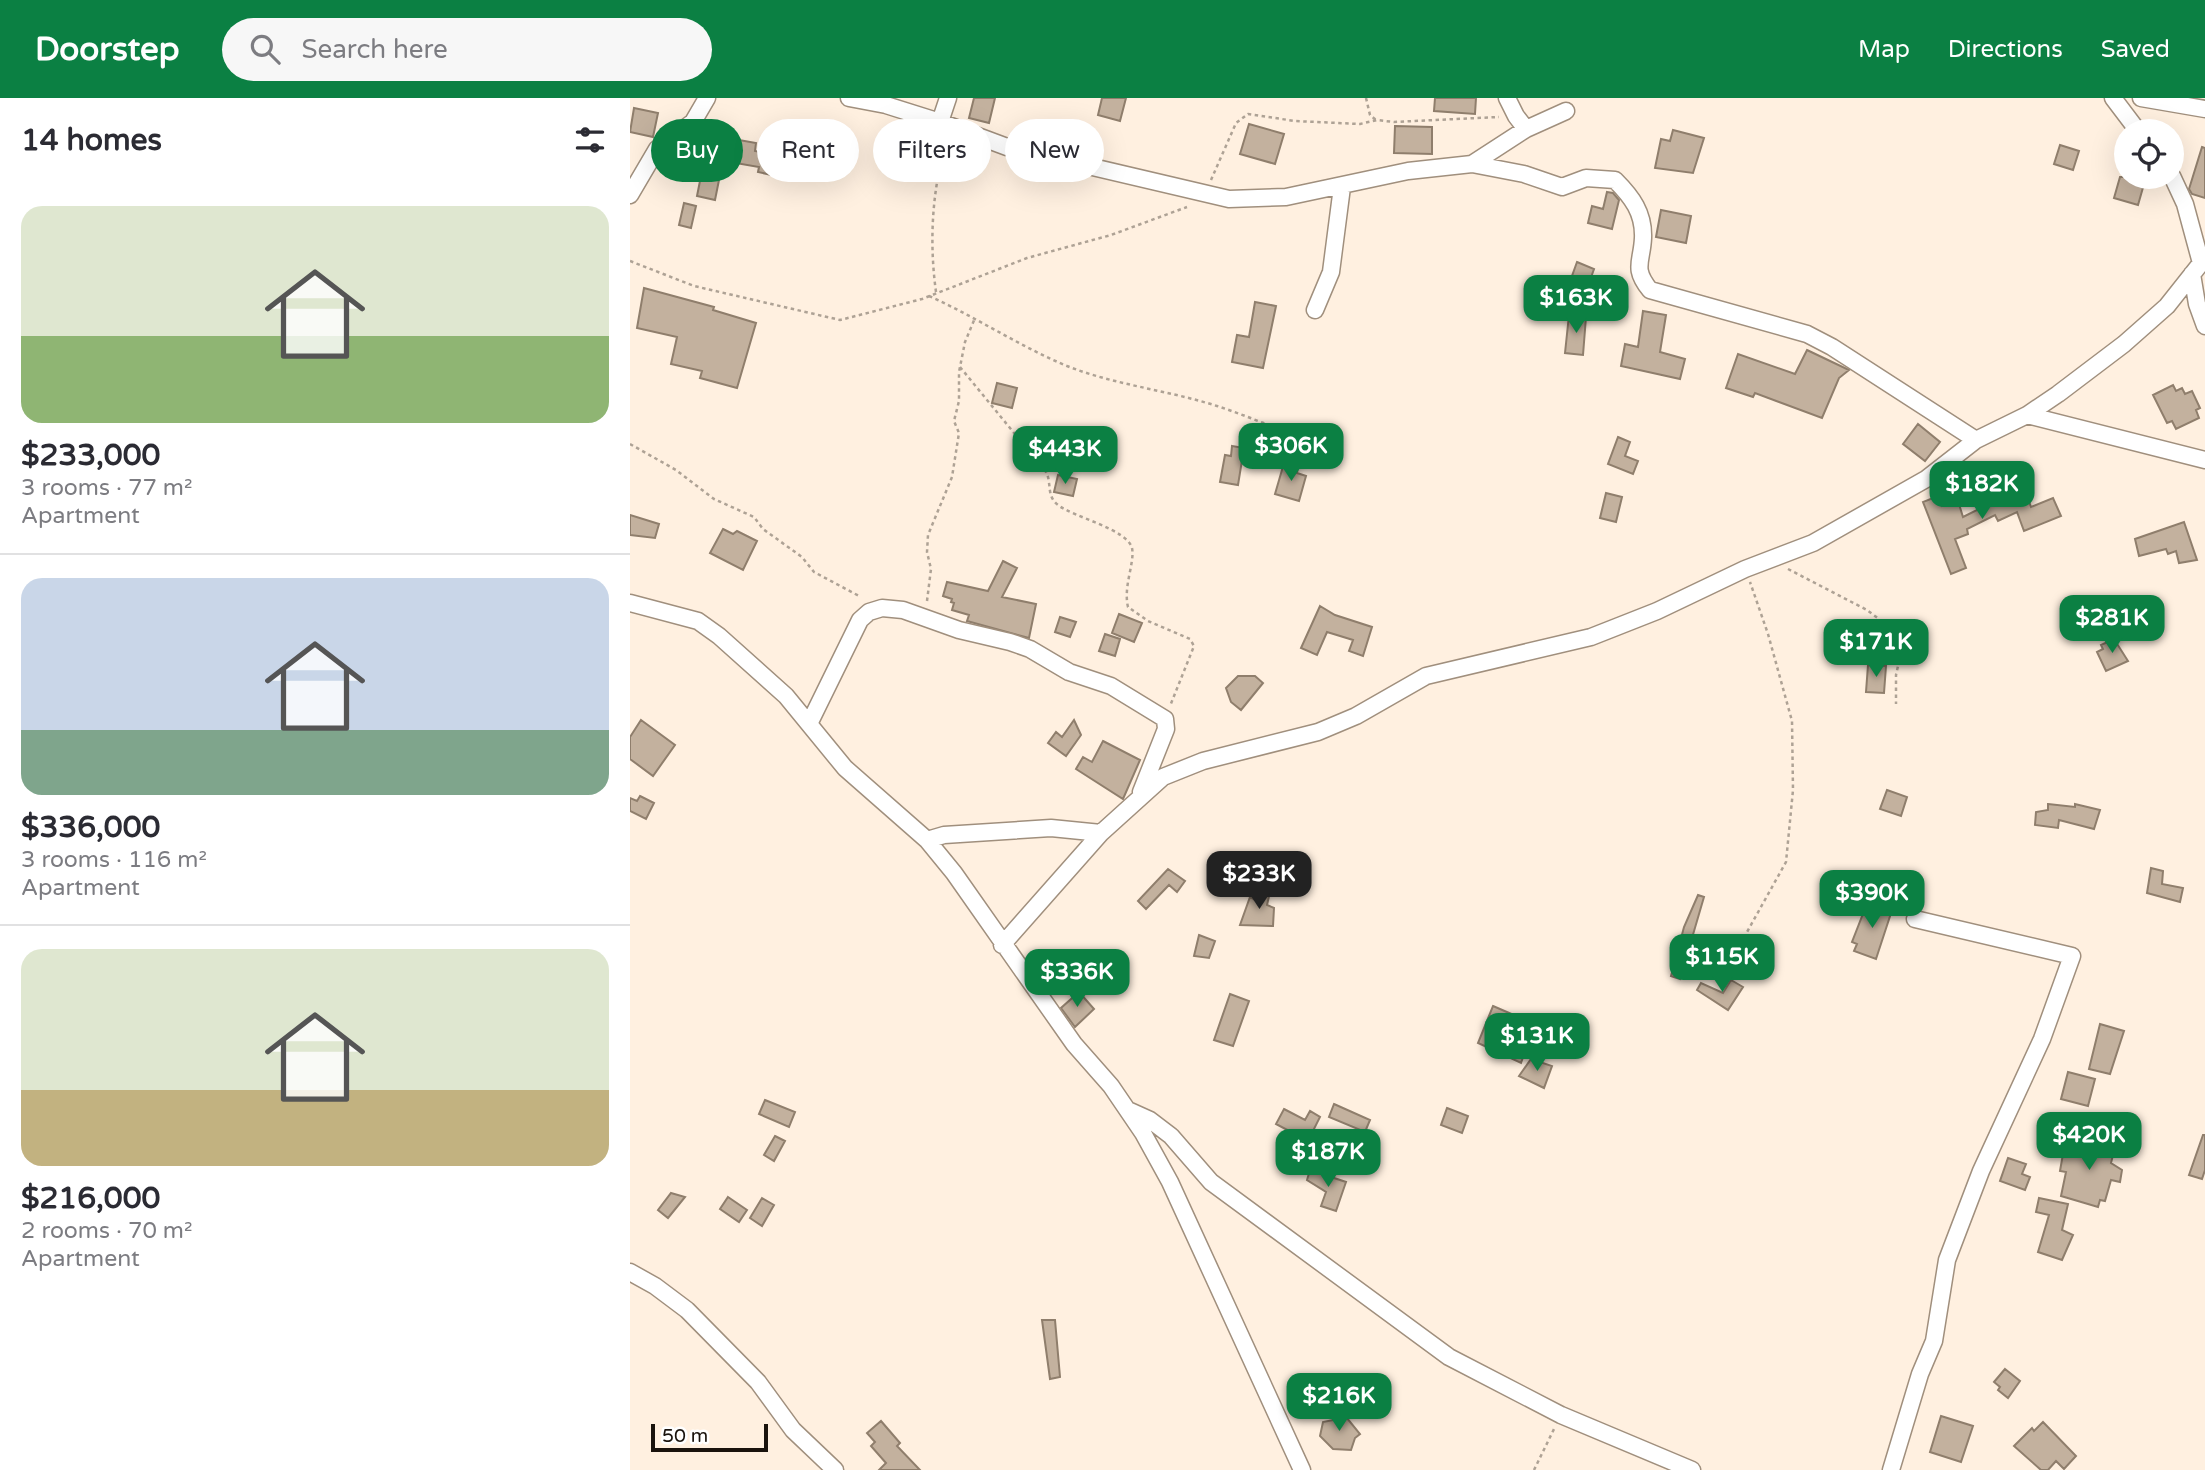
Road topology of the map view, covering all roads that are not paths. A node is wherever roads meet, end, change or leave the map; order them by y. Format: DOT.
graph roads {
  1 [pos="707,98"];
  2 [pos="849,98"];
  3 [pos="948,98"];
  4 [pos="1507,98"];
  5 [pos="2113,98"];
  6 [pos="2141,98"];
  7 [pos="2205,109"];
  8 [pos="1566,111"];
  9 [pos="930,119"];
  10 [pos="946,119"];
  11 [pos="2129,119"];
  12 [pos="1521,122"];
  13 [pos="991,141"];
  14 [pos="1472,164"];
  15 [pos="1342,187"];
  16 [pos="2178,189"];
  17 [pos="630,195"];
  18 [pos="2199,265"];
  19 [pos="1315,310"];
  20 [pos="2205,327"];
  21 [pos="2027,415"];
  22 [pos="1976,440"];
  23 [pos="2205,460"];
  24 [pos="630,603"];
  25 [pos="809,724"];
  26 [pos="1139,797"];
  27 [pos="1101,833"];
  28 [pos="927,840"];
  29 [pos="1915,919"];
  30 [pos="1002,945"];
  31 [pos="1128,1110"];
  32 [pos="630,1272"];
  33 [pos="835,1470"];
  34 [pos="1302,1470"];
  35 [pos="1692,1470"];
  36 [pos="1891,1470"];
  1 -- 17 [label="street"];
  2 -- 9 [label="street"];
  3 -- 10 [label="street"];
  4 -- 12 [label="street"];
  5 -- 11 [label="street"];
  6 -- 7 [label="street"];
  8 -- 12 [label="street"];
  12 -- 14 [label="street"];
  13 -- 15 [label="street"];
  14 -- 15 [label="street"];
  14 -- 22 [label="street"];
  15 -- 19 [label="street"];
  16 -- 18 [label="street"];
  18 -- 20 [label="street"];
  18 -- 21 [label="street"];
  21 -- 22 [label="street"];
  21 -- 23 [label="street"];
  22 -- 26 [label="street"];
  24 -- 25 [label="street"];
  25 -- 26 [label="street"];
  25 -- 28 [label="street"];
  26 -- 27 [label="street"];
  27 -- 28 [label="street"];
  27 -- 30 [label="street"];
  28 -- 30 [label="street"];
  29 -- 36 [label="street"];
  30 -- 31 [label="street"];
  31 -- 34 [label="street"];
  31 -- 35 [label="street"];
  32 -- 33 [label="street"];
}
